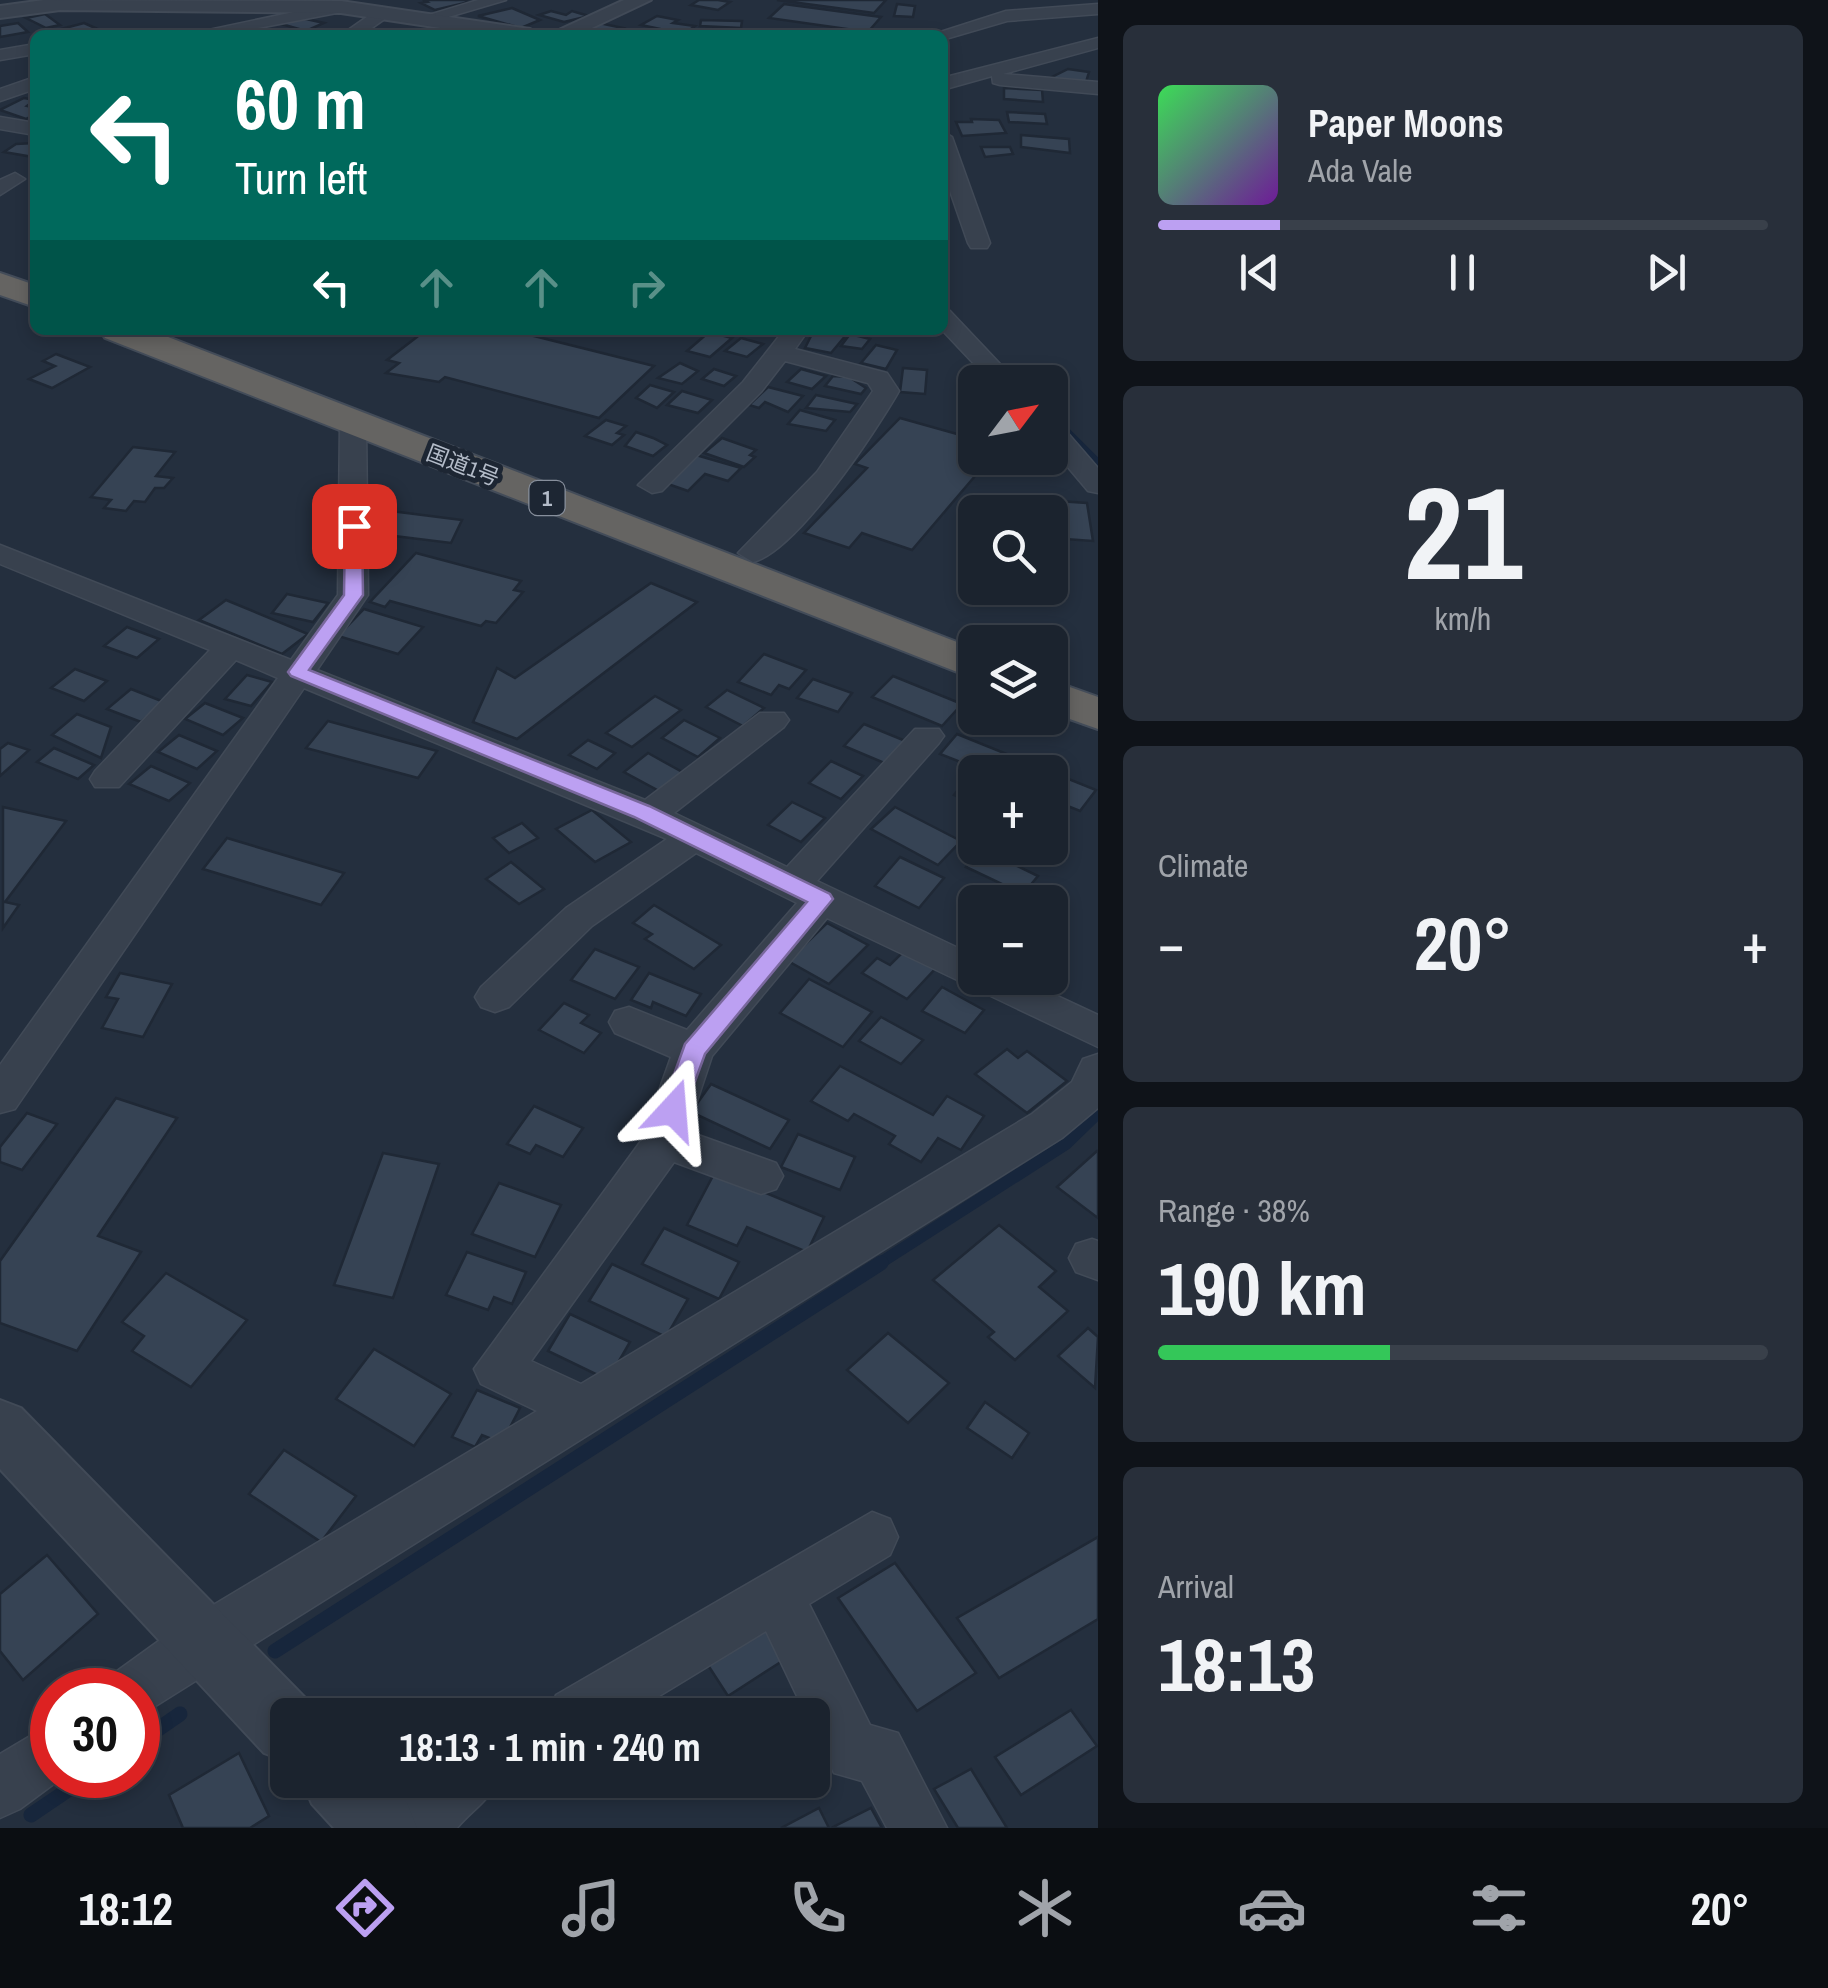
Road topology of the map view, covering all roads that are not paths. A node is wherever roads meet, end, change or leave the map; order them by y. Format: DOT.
graph roads {
  1 [pos="498,0"];
  2 [pos="642,0"];
  3 [pos="984,0"];
  4 [pos="65,1"];
  5 [pos="340,7"];
  6 [pos="1098,9"];
  7 [pos="388,11"];
  8 [pos="0,12"];
  9 [pos="1006,16"];
  10 [pos="436,20"];
  11 [pos="220,30"];
  12 [pos="358,30"];
  13 [pos="417,30"];
  14 [pos="499,30"];
  15 [pos="571,30"];
  16 [pos="948,33"];
  17 [pos="1098,43"];
  18 [pos="948,49"];
  19 [pos="30,50"];
  20 [pos="0,55"];
  21 [pos="30,66"];
  22 [pos="0,73"];
  23 [pos="948,76"];
  24 [pos="971,76"];
  25 [pos="30,85"];
  26 [pos="1098,88"];
  27 [pos="0,95"];
  28 [pos="0,123"];
  29 [pos="30,129"];
  30 [pos="948,155"];
  31 [pos="948,204"];
  32 [pos="966,205"];
  33 [pos="979,243"];
  34 [pos="0,261"];
  35 [pos="30,272"];
  36 [pos="0,283"];
  37 [pos="30,295"];
  38 [pos="948,322"];
  39 [pos="131,335"];
  40 [pos="193,335"];
  41 [pos="784,340"];
  42 [pos="989,365"];
  43 [pos="354,423"];
  44 [pos="1068,450"];
  45 [pos="652,485"];
  46 [pos="1098,485"];
  47 [pos="753,553"];
  48 [pos="0,554"];
  49 [pos="958,631"];
  50 [pos="230,648"];
  51 [pos="958,658"];
  52 [pos="298,672"];
  53 [pos="1068,673"];
  54 [pos="1098,684"];
  55 [pos="1068,702"];
  56 [pos="1098,714"];
  57 [pos="772,720"];
  58 [pos="927,736"];
  59 [pos="107,779"];
  60 [pos="648,815"];
  61 [pos="695,837"];
  62 [pos="807,892"];
  63 [pos="958,965"];
  64 [pos="1021,995"];
  65 [pos="495,997"];
  66 [pos="629,1022"];
  67 [pos="1098,1032"];
  68 [pos="694,1050"];
  69 [pos="1098,1070"];
  70 [pos="0,1097"];
  71 [pos="663,1140"];
  72 [pos="761,1176"];
  73 [pos="587,1411"];
  74 [pos="0,1427"];
  75 [pos="872,1537"];
  76 [pos="776,1594"];
  77 [pos="204,1641"];
  78 [pos="160,1673"];
  79 [pos="604,1698"];
  80 [pos="270,1710"];
  81 [pos="30,1766"];
  82 [pos="0,1789"];
  83 [pos="353,1798"];
  84 [pos="444,1798"];
  85 [pos="382,1828"];
  86 [pos="419,1828"];
  87 [pos="918,1828"];
  1 -- 10 [label="street"];
  2 -- 15 [label="street"];
  3 -- 9 [label="street"];
  4 -- 5 [label="street"];
  4 -- 8 [label="street"];
  5 -- 7 [label="street"];
  5 -- 11 [label="street"];
  6 -- 9 [label="street"];
  6 -- 18 [label="street"];
  7 -- 10 [label="street"];
  7 -- 12 [label="street"];
  9 -- 16 [label="street"];
  10 -- 13 [label="street"];
  10 -- 14 [label="street"];
  17 -- 24 [label="street"];
  19 -- 20 [label="street"];
  21 -- 22 [label="street"];
  23 -- 24 [label="street"];
  24 -- 26 [label="street"];
  25 -- 27 [label="street"];
  28 -- 29 [label="street"];
  30 -- 32 [label="street"];
  31 -- 32 [label="street"];
  32 -- 33 [label="street"];
  34 -- 35 [label="highway"];
  36 -- 37 [label="highway"];
  38 -- 42 [label="street"];
  39 -- 43 [label="highway, 国道1号 / 1"];
  40 -- 47 [label="highway, 国道1号 / 1"];
  41 -- 45 [label="street"];
  41 -- 47 [label="street"];
  43 -- 51 [label="highway, 国道1号 / 1"];
  43 -- 52 [label="street"];
  44 -- 46 [label="street"];
  47 -- 49 [label="highway, 国道1号 / 1"];
  48 -- 50 [label="street"];
  50 -- 52 [label="street"];
  50 -- 59 [label="street"];
  52 -- 60 [label="street"];
  52 -- 70 [label="street"];
  53 -- 54 [label="highway"];
  55 -- 56 [label="highway"];
  57 -- 60 [label="street"];
  58 -- 62 [label="street"];
  60 -- 61 [label="street"];
  61 -- 62 [label="street"];
  61 -- 65 [label="street"];
  62 -- 63 [label="street"];
  62 -- 68 [label="street"];
  64 -- 67 [label="street"];
  66 -- 68 [label="street"];
  68 -- 71 [label="street"];
  69 -- 73 [label="street"];
  71 -- 72 [label="street"];
  71 -- 73 [label="street"];
  73 -- 77 [label="street"];
  74 -- 77 [label="street"];
  75 -- 76 [label="street"];
  76 -- 79 [label="street"];
  76 -- 87 [label="street"];
  77 -- 78 [label="street"];
  77 -- 80 [label="street"];
  81 -- 82 [label="street"];
  83 -- 85 [label="street"];
  84 -- 86 [label="street"];
}
